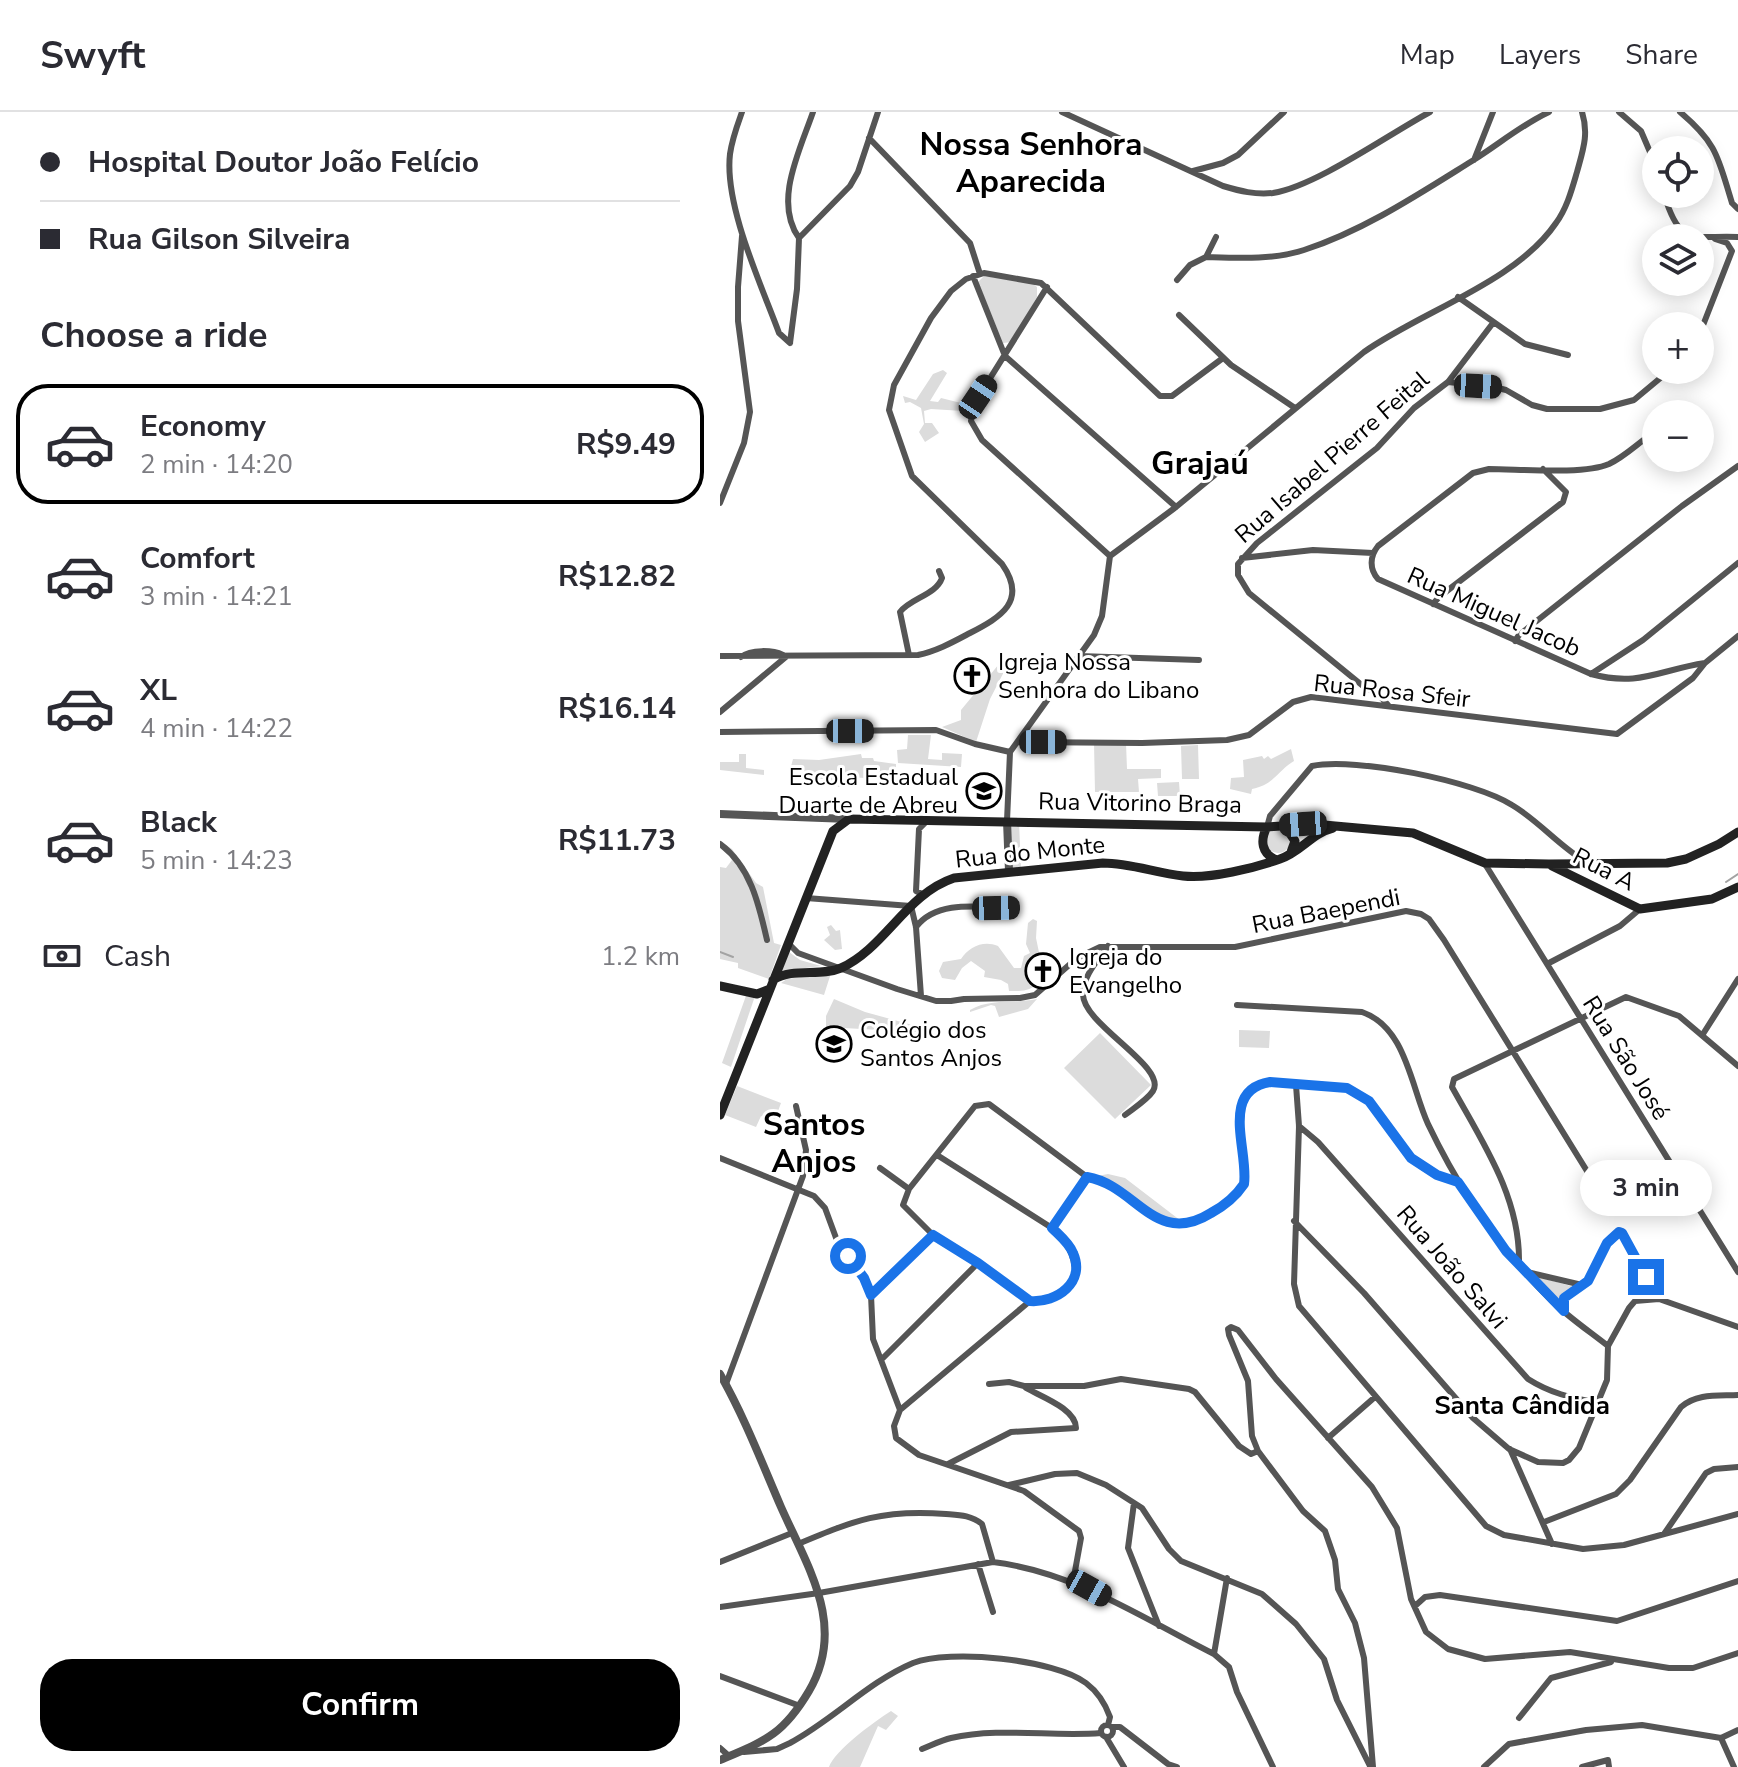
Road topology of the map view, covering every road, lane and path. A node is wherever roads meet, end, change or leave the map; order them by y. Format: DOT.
graph roads {
  1 [pos="742,112"];
  2 [pos="813,112"];
  3 [pos="878,112"];
  4 [pos="1062,112"];
  5 [pos="1284,112"];
  6 [pos="1430,112"];
  7 [pos="1493,112"];
  8 [pos="1549,112"];
  9 [pos="1582,112"];
  10 [pos="1619,112"];
  11 [pos="1680,112"];
  12 [pos="1643,136"];
  13 [pos="869,138"];
  14 [pos="1474,160"];
  15 [pos="1193,171"];
  16 [pos="1668,208"];
  17 [pos="1738,209"];
  18 [pos="742,236"];
  19 [pos="1216,237"];
  20 [pos="1738,237"];
  21 [pos="799,238"];
  22 [pos="1715,239"];
  23 [pos="1206,257"];
  24 [pos="976,275"];
  25 [pos="1177,280"];
  26 [pos="1047,287"];
  27 [pos="1458,297"];
  28 [pos="1708,312"];
  29 [pos="1179,315"];
  30 [pos="1493,323"];
  31 [pos="1568,355"];
  32 [pos="1005,356"];
  33 [pos="1223,358"];
  34 [pos="1448,382"];
  35 [pos="1653,384"];
  36 [pos="1295,408"];
  37 [pos="1642,442"];
  38 [pos="1738,466"];
  39 [pos="1542,469"];
  40 [pos="720,503"];
  41 [pos="1176,507"];
  42 [pos="1373,553"];
  43 [pos="1110,556"];
  44 [pos="1242,558"];
  45 [pos="1738,563"];
  46 [pos="939,571"];
  47 [pos="1433,604"];
  48 [pos="1738,636"];
  49 [pos="1515,641"];
  50 [pos="909,655"];
  51 [pos="720,656"];
  52 [pos="787,656"];
  53 [pos="1079,656"];
  54 [pos="1199,660"];
  55 [pos="1705,663"];
  56 [pos="1591,674"];
  57 [pos="1389,706"];
  58 [pos="720,712"];
  59 [pos="720,732"];
  60 [pos="1018,742"];
  61 [pos="1010,752"];
  62 [pos="720,814"];
  63 [pos="825,819"];
  64 [pos="849,819"];
  65 [pos="931,820"];
  66 [pos="1007,821"];
  67 [pos="1285,826"];
  68 [pos="1341,826"];
  69 [pos="1267,827"];
  70 [pos="833,831"];
  71 [pos="1738,832"];
  72 [pos="720,844"];
  73 [pos="1572,852"];
  74 [pos="1289,855"];
  75 [pos="1277,860"];
  76 [pos="1485,863"];
  77 [pos="1549,864"];
  78 [pos="1562,864"];
  79 [pos="1585,864"];
  80 [pos="1009,871"];
  81 [pos="1576,878"];
  82 [pos="1738,887"];
  83 [pos="922,894"];
  84 [pos="806,898"];
  85 [pos="1624,903"];
  86 [pos="911,906"];
  87 [pos="1016,908"];
  88 [pos="1640,909"];
  89 [pos="1627,921"];
  90 [pos="916,927"];
  91 [pos="767,940"];
  92 [pos="788,943"];
  93 [pos="1108,946"];
  94 [pos="1547,964"];
  95 [pos="839,969"];
  96 [pos="1738,979"];
  97 [pos="772,984"];
  98 [pos="720,986"];
  99 [pos="749,992"];
  100 [pos="921,996"];
  101 [pos="1237,1005"];
  102 [pos="763,1007"];
  103 [pos="1580,1017"];
  104 [pos="1703,1034"];
  105 [pos="1511,1049"];
  106 [pos="1738,1066"];
  107 [pos="1296,1085"];
  108 [pos="796,1106"];
  109 [pos="720,1115"];
  110 [pos="1125,1115"];
  111 [pos="1299,1126"];
  112 [pos="937,1155"];
  113 [pos="720,1158"];
  114 [pos="880,1168"];
  115 [pos="1087,1177"];
  116 [pos="1458,1182"];
  117 [pos="1595,1184"];
  118 [pos="909,1189"];
  119 [pos="799,1191"];
  120 [pos="1294,1221"];
  121 [pos="1052,1228"];
  122 [pos="933,1235"];
  123 [pos="1519,1262"];
  124 [pos="978,1263"];
  125 [pos="1524,1271"];
  126 [pos="1738,1272"];
  127 [pos="1582,1285"];
  128 [pos="871,1295"];
  129 [pos="1659,1299"];
  130 [pos="1030,1301"];
  131 [pos="1564,1311"];
  132 [pos="1738,1327"];
  133 [pos="1608,1346"];
  134 [pos="881,1360"];
  135 [pos="720,1374"];
  136 [pos="726,1384"];
  137 [pos="989,1384"];
  138 [pos="1024,1386"];
  139 [pos="1738,1395"];
  140 [pos="1375,1397"];
  141 [pos="1596,1402"];
  142 [pos="900,1410"];
  143 [pos="1328,1438"];
  144 [pos="1509,1449"];
  145 [pos="1258,1451"];
  146 [pos="948,1464"];
  147 [pos="1738,1467"];
  148 [pos="1009,1485"];
  149 [pos="1134,1503"];
  150 [pos="1738,1514"];
  151 [pos="1544,1522"];
  152 [pos="792,1533"];
  153 [pos="1664,1534"];
  154 [pos="798,1544"];
  155 [pos="1552,1544"];
  156 [pos="720,1562"];
  157 [pos="993,1562"];
  158 [pos="978,1564"];
  159 [pos="1227,1578"];
  160 [pos="1738,1581"];
  161 [pos="1073,1582"];
  162 [pos="819,1593"];
  163 [pos="1415,1606"];
  164 [pos="720,1607"];
  165 [pos="993,1612"];
  166 [pos="1159,1626"];
  167 [pos="1738,1653"];
  168 [pos="1214,1654"];
  169 [pos="1615,1661"];
  170 [pos="720,1676"];
  171 [pos="800,1706"];
  172 [pos="1110,1717"];
  173 [pos="1519,1718"];
  174 [pos="1113,1727"];
  175 [pos="1738,1730"];
  176 [pos="1104,1735"];
  177 [pos="1721,1738"];
  178 [pos="720,1748"];
  179 [pos="922,1749"];
  180 [pos="740,1753"];
  181 [pos="724,1758"];
  182 [pos="1124,1767"];
  183 [pos="1177,1767"];
  184 [pos="1273,1767"];
  185 [pos="1372,1767"];
  186 [pos="1484,1767"];
  187 [pos="1582,1767"];
  188 [pos="1609,1767"];
  189 [pos="1734,1767"];
  1 -- 18 [label="street"];
  2 -- 21 [label="street"];
  3 -- 13 [label="street"];
  4 -- 15 [label="street"];
  5 -- 15 [label="street"];
  6 -- 15 [label="street"];
  7 -- 14 [label="street"];
  8 -- 14 [label="street"];
  9 -- 27 [label="street"];
  10 -- 12 [label="street"];
  11 -- 17 [label="street"];
  13 -- 21 [label="street"];
  13 -- 24 [label="street"];
  14 -- 23 [label="street"];
  16 -- 22 [label="street"];
  18 -- 21 [label="street"];
  18 -- 40 [label="street"];
  19 -- 23 [label="street"];
  20 -- 22 [label="street"];
  22 -- 28 [label="street"];
  23 -- 25 [label="street"];
  24 -- 26 [label="street"];
  24 -- 32 [label="street"];
  24 -- 50 [label="street"];
  26 -- 32 [label="street"];
  26 -- 33 [label="street"];
  27 -- 30 [label="street"];
  27 -- 36 [label="street"];
  29 -- 33 [label="street"];
  30 -- 31 [label="street"];
  30 -- 34 [label="street, Rua Isabel Pierre Feital"];
  32 -- 41 [label="street"];
  32 -- 43 [label="street"];
  33 -- 36 [label="street"];
  34 -- 35 [label="street"];
  34 -- 44 [label="street, Rua Isabel Pierre Feital"];
  36 -- 41 [label="street"];
  37 -- 39 [label="street, Rua Miguel Jacob"];
  38 -- 49 [label="street"];
  39 -- 42 [label="street, Rua Miguel Jacob"];
  39 -- 47 [label="street"];
  41 -- 43 [label="street"];
  42 -- 44 [label="street"];
  42 -- 47 [label="street, Rua Miguel Jacob"];
  43 -- 53 [label="street"];
  44 -- 57 [label="street, Rua Isabel Pierre Feital"];
  45 -- 56 [label="street"];
  46 -- 50 [label="street"];
  47 -- 49 [label="street, Rua Miguel Jacob"];
  48 -- 55 [label="street, Rua Rosa Sfeir"];
  49 -- 56 [label="street, Rua Miguel Jacob"];
  50 -- 52 [label="street"];
  51 -- 52 [label="street"];
  52 -- 58 [label="street"];
  53 -- 54 [label="street"];
  53 -- 60 [label="street"];
  55 -- 56 [label="street, Rua Miguel Jacob"];
  55 -- 57 [label="street, Rua Rosa Sfeir"];
  57 -- 60 [label="street, Rua Rosa Sfeir"];
  59 -- 61 [label="street"];
  60 -- 61 [label="street"];
  61 -- 66 [label="street"];
  62 -- 63 [label="street, Rua Vitorino Braga"];
  63 -- 64 [label="street, Rua Vitorino Braga"];
  63 -- 70 [label="street"];
  64 -- 65 [label="main road, Rua Vitorino Braga"];
  64 -- 70 [label="main road"];
  65 -- 66 [label="main road, Rua Vitorino Braga"];
  65 -- 83 [label="street"];
  66 -- 69 [label="main road, Rua Vitorino Braga"];
  66 -- 80 [label="street"];
  67 -- 68 [label="main road, Rua Vitorino Braga"];
  67 -- 69 [label="main road, Rua Vitorino Braga"];
  67 -- 74 [label="main road"];
  68 -- 74 [label="main road, Rua do Monte"];
  68 -- 76 [label="main road, Rua Vitorino Braga"];
  69 -- 73 [label="street"];
  69 -- 75 [label="main road"];
  70 -- 84 [label="main road"];
  71 -- 79 [label="main road, Rua Vitorino Braga"];
  72 -- 91 [label="street"];
  73 -- 78 [label="street"];
  73 -- 79 [label="street"];
  74 -- 75 [label="main road, Rua do Monte"];
  75 -- 80 [label="main road, Rua do Monte"];
  76 -- 77 [label="main road, Rua Vitorino Braga"];
  76 -- 94 [label="street, Rua São José"];
  77 -- 78 [label="main road, Rua Vitorino Braga"];
  77 -- 81 [label="main road, Rua A"];
  78 -- 79 [label="main road, Rua Vitorino Braga"];
  79 -- 81 [label="street"];
  80 -- 83 [label="main road, Rua do Monte"];
  81 -- 85 [label="main road, Rua A"];
  82 -- 88 [label="main road"];
  83 -- 86 [label="main road, Rua do Monte"];
  84 -- 86 [label="street"];
  84 -- 92 [label="main road"];
  85 -- 88 [label="main road, Rua A"];
  85 -- 89 [label="street"];
  86 -- 90 [label="street"];
  86 -- 95 [label="main road, Rua do Monte"];
  87 -- 90 [label="street"];
  88 -- 89 [label="street"];
  89 -- 94 [label="street"];
  90 -- 100 [label="street"];
  92 -- 95 [label="street, Rua Baependi"];
  92 -- 97 [label="main road"];
  93 -- 100 [label="street, Rua Baependi"];
  93 -- 105 [label="street, Rua Baependi"];
  93 -- 110 [label="street"];
  94 -- 103 [label="street, Rua São José"];
  95 -- 97 [label="main road"];
  95 -- 100 [label="street, Rua Baependi"];
  96 -- 104 [label="street"];
  97 -- 99 [label="main road"];
  97 -- 102 [label="main road"];
  98 -- 99 [label="main road"];
  99 -- 102 [label="main road"];
  101 -- 116 [label="street"];
  102 -- 109 [label="main road"];
  103 -- 104 [label="street"];
  103 -- 105 [label="street"];
  103 -- 126 [label="street, Rua São José"];
  104 -- 106 [label="street"];
  105 -- 117 [label="street, Rua Baependi"];
  105 -- 123 [label="street"];
  107 -- 111 [label="street"];
  107 -- 115 [label="street"];
  107 -- 116 [label="street"];
  108 -- 119 [label="street"];
  111 -- 120 [label="street"];
  111 -- 141 [label="street, Rua João Salvi"];
  112 -- 115 [label="street"];
  112 -- 118 [label="street"];
  112 -- 121 [label="street"];
  113 -- 119 [label="street"];
  114 -- 118 [label="street"];
  115 -- 121 [label="street"];
  116 -- 123 [label="street"];
  118 -- 122 [label="street"];
  119 -- 128 [label="street"];
  119 -- 136 [label="street"];
  120 -- 140 [label="street"];
  120 -- 144 [label="street"];
  121 -- 130 [label="street"];
  122 -- 124 [label="street"];
  122 -- 128 [label="street"];
  123 -- 125 [label="street"];
  124 -- 130 [label="street"];
  124 -- 134 [label="street"];
  125 -- 127 [label="street"];
  125 -- 131 [label="street"];
  127 -- 129 [label="street"];
  127 -- 131 [label="street"];
  128 -- 134 [label="street"];
  129 -- 132 [label="street"];
  129 -- 133 [label="street"];
  130 -- 142 [label="street"];
  131 -- 133 [label="street"];
  133 -- 141 [label="street"];
  134 -- 142 [label="street"];
  135 -- 136 [label="street"];
  136 -- 152 [label="street"];
  137 -- 138 [label="street"];
  138 -- 145 [label="street"];
  138 -- 146 [label="street"];
  139 -- 151 [label="street"];
  140 -- 143 [label="street"];
  140 -- 155 [label="street"];
  141 -- 144 [label="street"];
  142 -- 146 [label="street"];
  143 -- 145 [label="street"];
  143 -- 163 [label="street"];
  144 -- 151 [label="street"];
  145 -- 185 [label="street"];
  146 -- 148 [label="street"];
  147 -- 153 [label="street"];
  148 -- 149 [label="street"];
  148 -- 161 [label="street"];
  149 -- 159 [label="street"];
  149 -- 166 [label="street"];
  150 -- 153 [label="street"];
  151 -- 155 [label="street"];
  152 -- 154 [label="street"];
  152 -- 156 [label="street"];
  153 -- 155 [label="street"];
  154 -- 157 [label="street"];
  154 -- 162 [label="street"];
  157 -- 158 [label="street"];
  157 -- 161 [label="street"];
  158 -- 162 [label="street"];
  158 -- 165 [label="street"];
  159 -- 168 [label="street"];
  159 -- 185 [label="street"];
  160 -- 163 [label="street"];
  161 -- 166 [label="street"];
  162 -- 164 [label="street"];
  162 -- 171 [label="street"];
  163 -- 169 [label="street"];
  166 -- 168 [label="street"];
  167 -- 169 [label="street"];
  168 -- 184 [label="street"];
  169 -- 173 [label="street"];
  170 -- 171 [label="street"];
  171 -- 180 [label="street"];
  172 -- 174 [label="street"];
  172 -- 174 [label="street"];
  172 -- 180 [label="street"];
  174 -- 176 [label="street"];
  174 -- 183 [label="street"];
  175 -- 177 [label="street"];
  176 -- 179 [label="street"];
  176 -- 182 [label="street"];
  177 -- 186 [label="street"];
  177 -- 189 [label="street"];
  178 -- 181 [label="street"];
  180 -- 181 [label="street"];
  187 -- 188 [label="street"];
}
